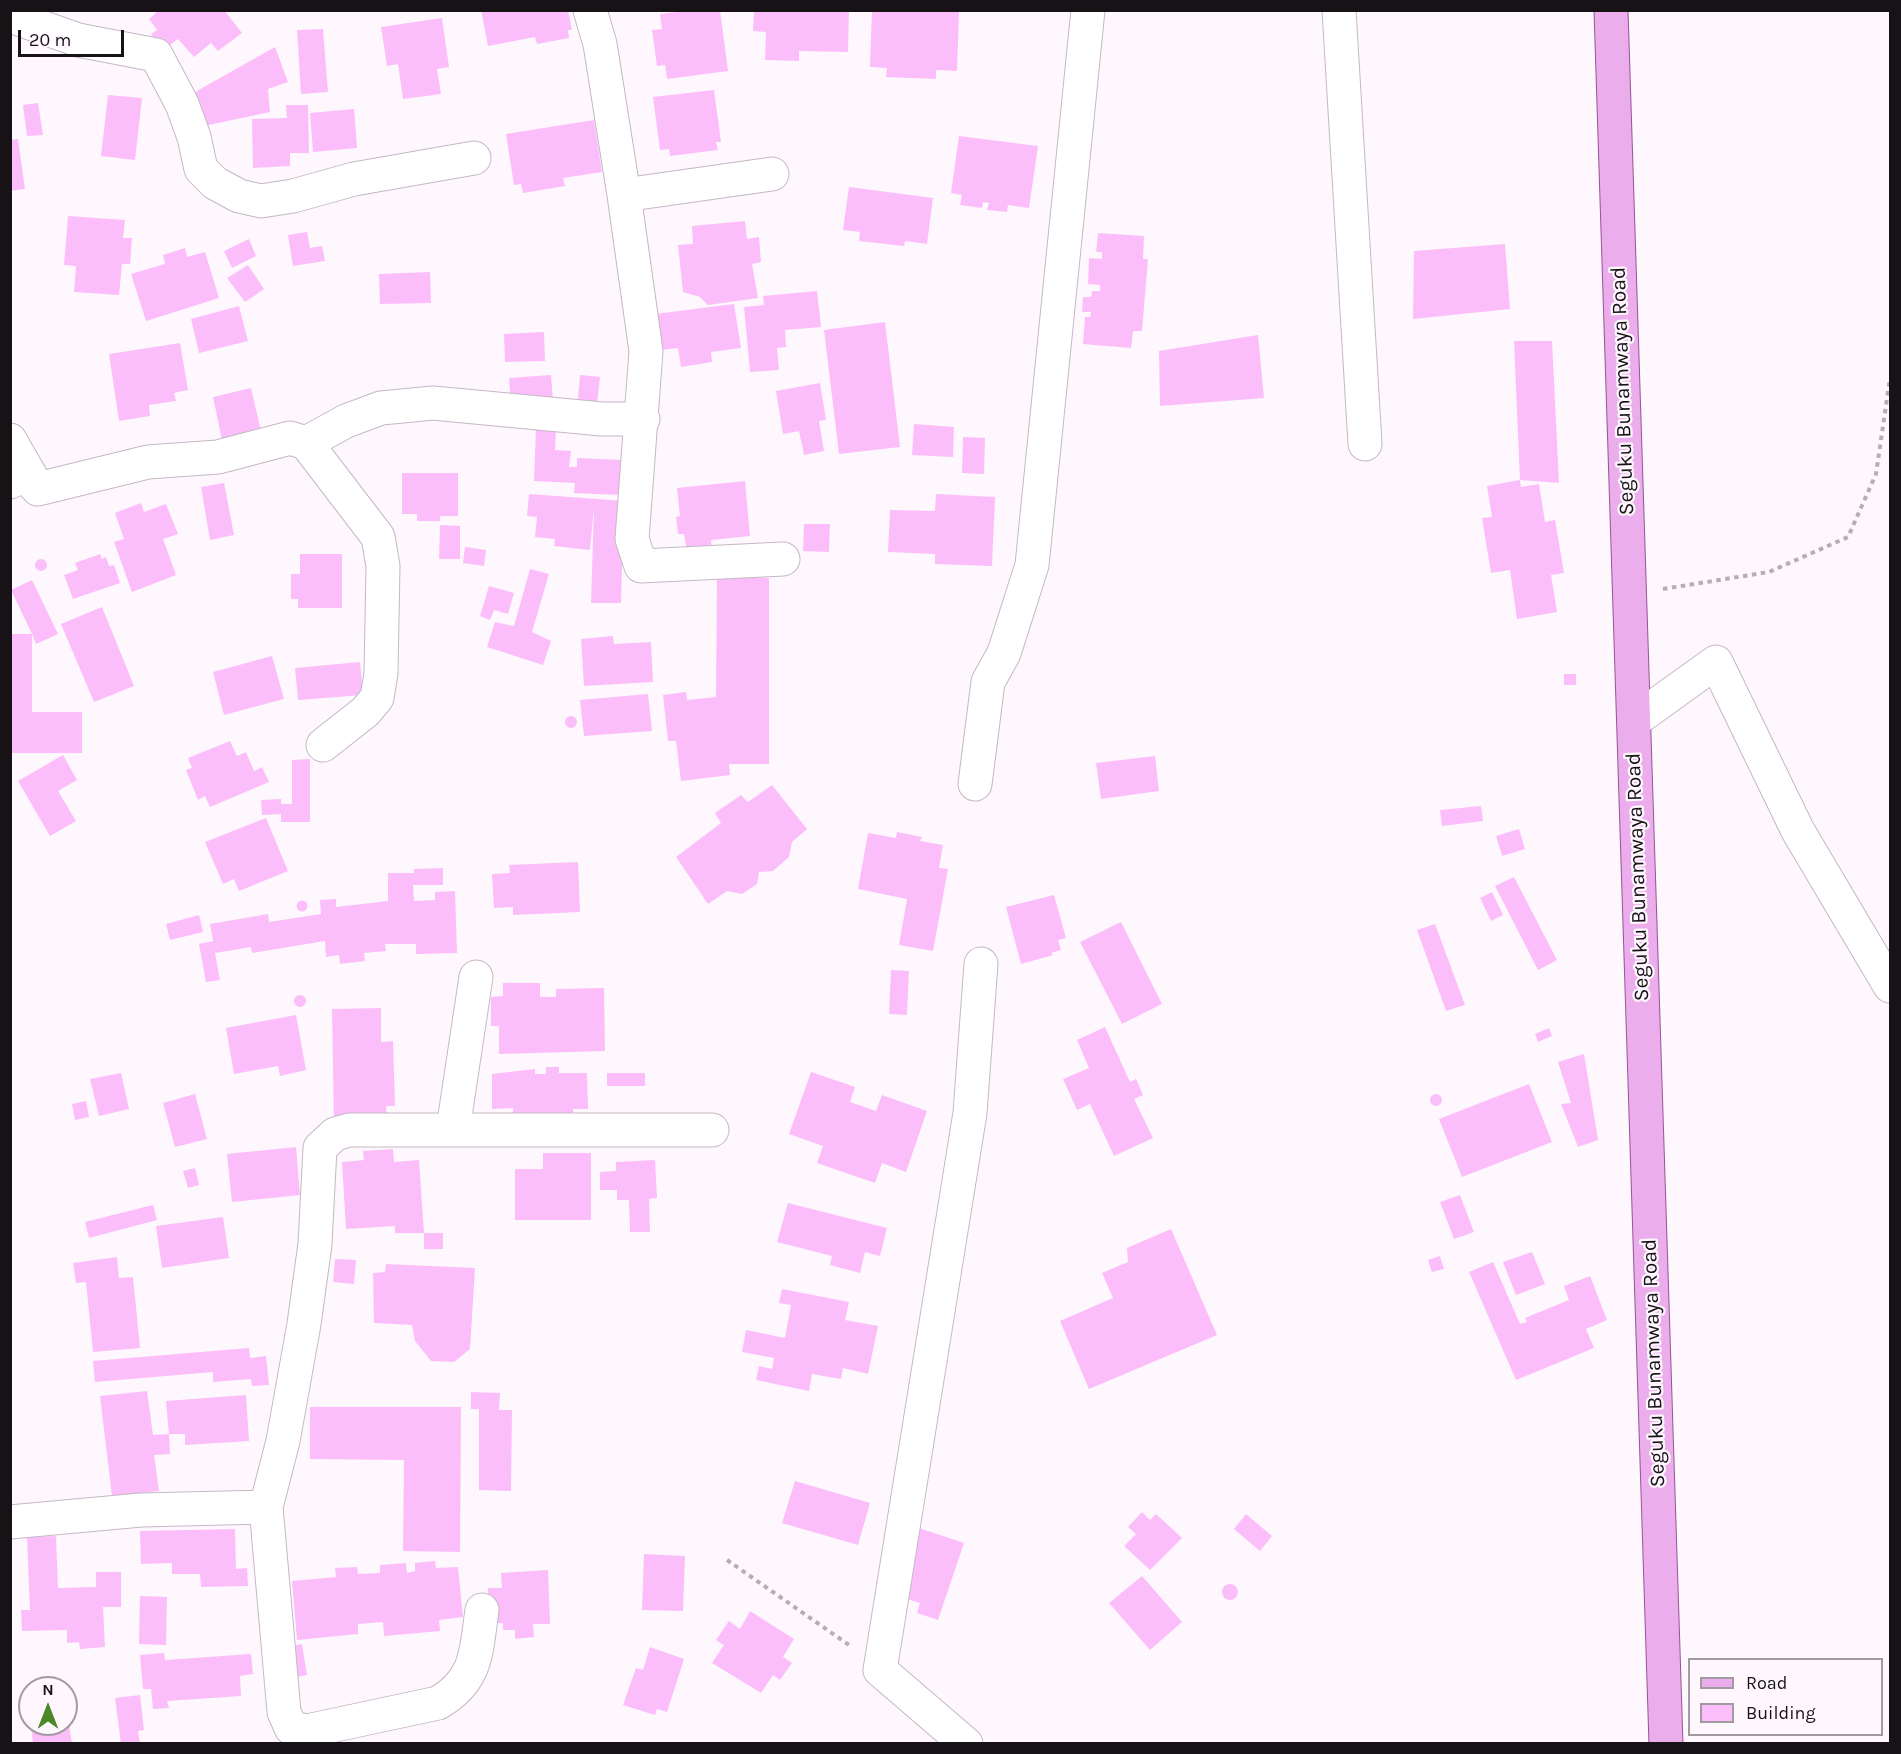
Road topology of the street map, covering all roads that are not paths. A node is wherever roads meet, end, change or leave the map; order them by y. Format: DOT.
graph roads {
  1 [pos="590,10"];
  2 [pos="1088,10"];
  3 [pos="1339,10"];
  4 [pos="1611,10"];
  5 [pos="16,15"];
  6 [pos="474,158"];
  7 [pos="772,174"];
  8 [pos="624,195"];
  9 [pos="643,419"];
  10 [pos="10,440"];
  11 [pos="306,443"];
  12 [pos="1365,444"];
  13 [pos="24,485"];
  14 [pos="783,559"];
  15 [pos="1634,721"];
  16 [pos="323,745"];
  17 [pos="975,784"];
  18 [pos="981,964"];
  19 [pos="476,977"];
  20 [pos="1890,986"];
  21 [pos="453,1129"];
  22 [pos="712,1130"];
  23 [pos="266,1507"];
  24 [pos="10,1522"];
  25 [pos="482,1610"];
  26 [pos="966,1743"];
  27 [pos="1666,1743"];
  1 -- 8 [label="street"];
  2 -- 17 [label="street"];
  3 -- 12 [label="street"];
  4 -- 15 [label="main road, Seguku Bunamwaya Road"];
  5 -- 6 [label="street"];
  7 -- 8 [label="street"];
  8 -- 9 [label="street"];
  9 -- 11 [label="street"];
  9 -- 14 [label="street"];
  10 -- 13 [label="street"];
  11 -- 13 [label="street"];
  11 -- 16 [label="street"];
  15 -- 20 [label="street"];
  15 -- 27 [label="main road, Seguku Bunamwaya Road"];
  18 -- 26 [label="street"];
  19 -- 21 [label="street"];
  21 -- 22 [label="street"];
  21 -- 23 [label="street"];
  23 -- 24 [label="street"];
  23 -- 25 [label="street"];
}
